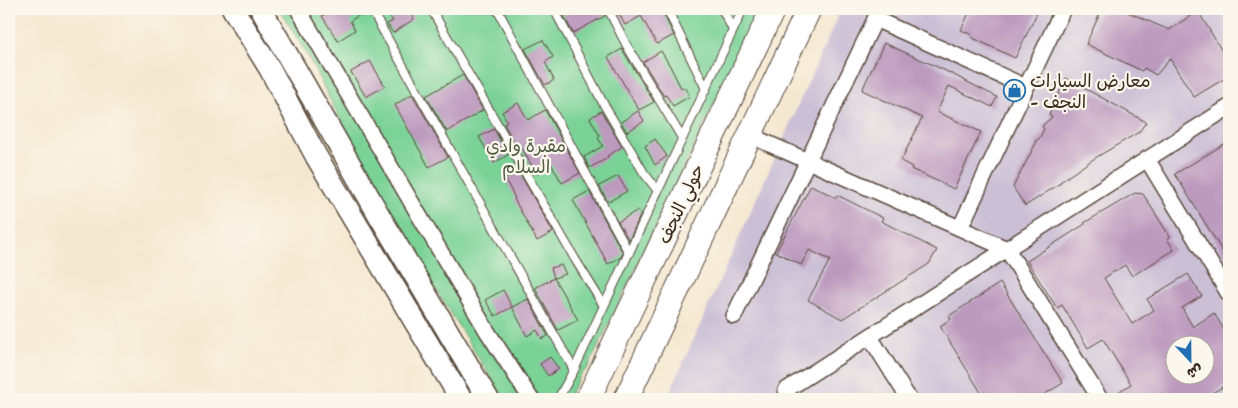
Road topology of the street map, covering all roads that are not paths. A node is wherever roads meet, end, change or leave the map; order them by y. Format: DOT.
graph roads {
  1 [pos="233,9"];
  2 [pos="260,9"];
  3 [pos="298,9"];
  4 [pos="371,9"];
  5 [pos="431,9"];
  6 [pos="496,9"];
  7 [pos="554,9"];
  8 [pos="608,9"];
  9 [pos="667,9"];
  10 [pos="722,9"];
  11 [pos="744,9"];
  12 [pos="773,9"];
  13 [pos="809,9"];
  14 [pos="1063,9"];
  15 [pos="877,14"];
  16 [pos="733,30"];
  17 [pos="1026,87"];
  18 [pos="706,89"];
  19 [pos="1229,107"];
  20 [pos="749,135"];
  21 [pos="682,138"];
  22 [pos="1147,159"];
  23 [pos="808,160"];
  24 [pos="658,191"];
  25 [pos="960,228"];
  26 [pos="1007,249"];
  27 [pos="629,253"];
  28 [pos="1229,294"];
  29 [pos="604,306"];
  30 [pos="734,316"];
  31 [pos="870,337"];
  32 [pos="574,370"];
  33 [pos="786,390"];
  34 [pos="461,399"];
  35 [pos="488,399"];
  36 [pos="531,399"];
  37 [pos="558,399"];
  38 [pos="588,399"];
  39 [pos="626,399"];
  40 [pos="909,399"];
  41 [pos="1100,399"];
  1 -- 34 [label="main road"];
  2 -- 35 [label="main road"];
  3 -- 36 [label="street"];
  4 -- 32 [label="lane"];
  5 -- 29 [label="lane"];
  6 -- 27 [label="lane"];
  7 -- 24 [label="lane"];
  8 -- 21 [label="lane"];
  9 -- 18 [label="lane"];
  10 -- 16 [label="lane"];
  11 -- 16 [label="lane"];
  12 -- 38 [label="main road, حولي النجف"];
  13 -- 20 [label="main road, حولي النجف"];
  14 -- 17 [label="street"];
  15 -- 17 [label="street"];
  15 -- 23 [label="street"];
  16 -- 18 [label="lane"];
  17 -- 25 [label="street"];
  18 -- 21 [label="lane"];
  19 -- 22 [label="street"];
  20 -- 23 [label="street"];
  20 -- 39 [label="main road, حولي النجف"];
  21 -- 24 [label="lane"];
  22 -- 26 [label="street"];
  22 -- 28 [label="street"];
  23 -- 25 [label="street"];
  23 -- 30 [label="street"];
  24 -- 27 [label="lane"];
  25 -- 26 [label="street"];
  26 -- 31 [label="street"];
  26 -- 41 [label="street"];
  27 -- 29 [label="lane"];
  29 -- 32 [label="lane"];
  31 -- 33 [label="street"];
  31 -- 40 [label="street"];
  32 -- 37 [label="lane"];
}
